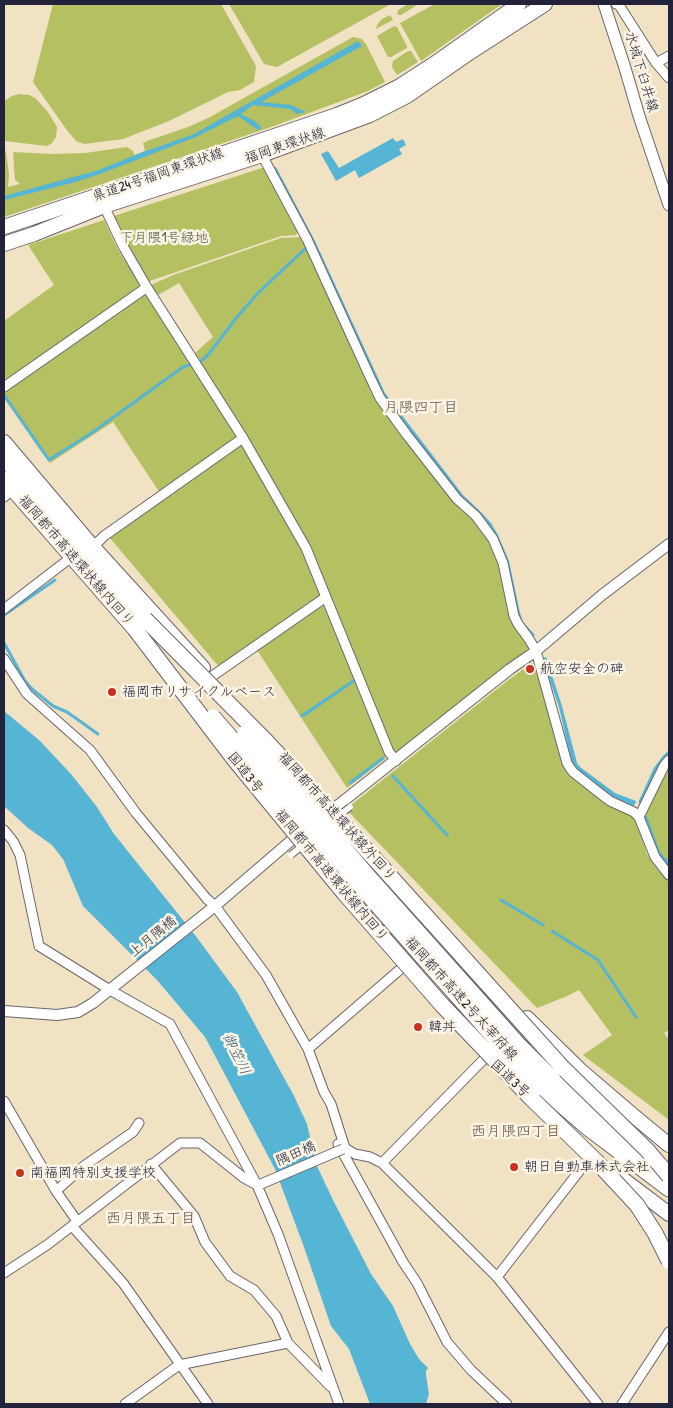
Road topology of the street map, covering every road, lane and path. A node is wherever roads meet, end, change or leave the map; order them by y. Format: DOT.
graph roads {
  1 [pos="519,4"];
  2 [pos="544,4"];
  3 [pos="604,4"];
  4 [pos="616,4"];
  5 [pos="669,56"];
  6 [pos="656,63"];
  7 [pos="669,78"];
  8 [pos="262,155"];
  9 [pos="669,205"];
  10 [pos="104,206"];
  11 [pos="4,227"];
  12 [pos="4,244"];
  13 [pos="146,286"];
  14 [pos="4,387"];
  15 [pos="243,438"];
  16 [pos="4,442"];
  17 [pos="4,458"];
  18 [pos="4,479"];
  19 [pos="6,493"];
  20 [pos="669,544"];
  21 [pos="93,547"];
  22 [pos="69,559"];
  23 [pos="326,597"];
  24 [pos="4,609"];
  25 [pos="140,624"];
  26 [pos="536,651"];
  27 [pos="4,659"];
  28 [pos="211,677"];
  29 [pos="669,760"];
  30 [pos="396,761"];
  31 [pos="350,807"];
  32 [pos="333,810"];
  33 [pos="639,817"];
  34 [pos="4,830"];
  35 [pos="296,835"];
  36 [pos="291,855"];
  37 [pos="669,875"];
  38 [pos="212,908"];
  39 [pos="404,966"];
  40 [pos="113,988"];
  41 [pos="4,1011"];
  42 [pos="308,1049"];
  43 [pos="486,1058"];
  44 [pos="548,1083"];
  45 [pos="324,1092"];
  46 [pos="4,1101"];
  47 [pos="139,1123"];
  48 [pos="669,1145"];
  49 [pos="344,1149"];
  50 [pos="594,1157"];
  51 [pos="382,1162"];
  52 [pos="151,1164"];
  53 [pos="669,1175"];
  54 [pos="259,1185"];
  55 [pos="669,1189"];
  56 [pos="56,1191"];
  57 [pos="669,1214"];
  58 [pos="74,1224"];
  59 [pos="669,1261"];
  60 [pos="4,1273"];
  61 [pos="497,1277"];
  62 [pos="669,1332"];
  63 [pos="288,1344"];
  64 [pos="179,1365"];
  65 [pos="333,1389"];
  66 [pos="125,1404"];
  67 [pos="208,1404"];
  68 [pos="338,1404"];
  69 [pos="506,1404"];
  70 [pos="598,1404"];
  71 [pos="622,1404"];
  1 -- 11 [label="main road, 県道24号福岡東環状線"];
  2 -- 8 [label="main road, 福岡東環状線"];
  3 -- 9 [label="main road, 水城下臼井線"];
  4 -- 6 [label="street"];
  5 -- 6 [label="street"];
  6 -- 7 [label="street"];
  8 -- 10 [label="main road, 福岡東環状線"];
  8 -- 26 [label="street"];
  10 -- 12 [label="main road, 福岡東環状線"];
  10 -- 13 [label="street"];
  13 -- 14 [label="street"];
  13 -- 15 [label="street"];
  15 -- 21 [label="street"];
  15 -- 23 [label="street"];
  16 -- 21 [label="main road"];
  17 -- 25 [label="highway, 福岡都市高速環状線外回り"];
  18 -- 25 [label="highway, 福岡都市高速環状線内回り"];
  19 -- 22 [label="main road, 国道3号"];
  20 -- 26 [label="street, 上月隅橋"];
  21 -- 28 [label="main road"];
  22 -- 24 [label="street"];
  22 -- 35 [label="main road, 国道3号"];
  23 -- 28 [label="street"];
  23 -- 30 [label="street"];
  25 -- 44 [label="highway, 福岡都市高速2号太宰府線, bridge"];
  25 -- 53 [label="highway, 福岡都市高速環状線外回り, bridge"];
  25 -- 59 [label="highway, 福岡都市高速環状線内回り, bridge"];
  26 -- 30 [label="street, 上月隅橋"];
  26 -- 33 [label="street"];
  27 -- 38 [label="street"];
  28 -- 32 [label="main road"];
  29 -- 33 [label="street"];
  30 -- 32 [label="street, 上月隅橋"];
  31 -- 36 [label="street, bridge"];
  32 -- 35 [label="street, 上月隅橋"];
  32 -- 48 [label="main road"];
  33 -- 37 [label="street"];
  34 -- 40 [label="street"];
  35 -- 38 [label="street, 上月隅橋"];
  35 -- 39 [label="main road, 国道3号"];
  38 -- 40 [label="street, 上月隅橋"];
  38 -- 42 [label="street"];
  39 -- 42 [label="street"];
  39 -- 43 [label="main road, 国道3号"];
  40 -- 41 [label="street, 上月隅橋"];
  40 -- 54 [label="street"];
  42 -- 45 [label="street"];
  43 -- 50 [label="main road, 国道3号"];
  43 -- 51 [label="street"];
  44 -- 53 [label="highway, 福岡都市高速2号太宰府線"];
  44 -- 55 [label="highway, 福岡都市高速2号太宰府線"];
  45 -- 49 [label="street"];
  45 -- 69 [label="street"];
  46 -- 56 [label="street"];
  47 -- 56 [label="street"];
  49 -- 51 [label="street"];
  49 -- 54 [label="street, 隅田橋, bridge"];
  50 -- 57 [label="main road, 国道3号"];
  50 -- 61 [label="street"];
  51 -- 61 [label="street"];
  52 -- 54 [label="street"];
  52 -- 58 [label="street"];
  52 -- 63 [label="street"];
  54 -- 65 [label="street"];
  56 -- 58 [label="street"];
  58 -- 60 [label="street"];
  58 -- 64 [label="street"];
  61 -- 70 [label="street"];
  62 -- 71 [label="street"];
  63 -- 64 [label="street"];
  63 -- 65 [label="street"];
  64 -- 66 [label="street"];
  64 -- 67 [label="street"];
  65 -- 68 [label="street"];
}
